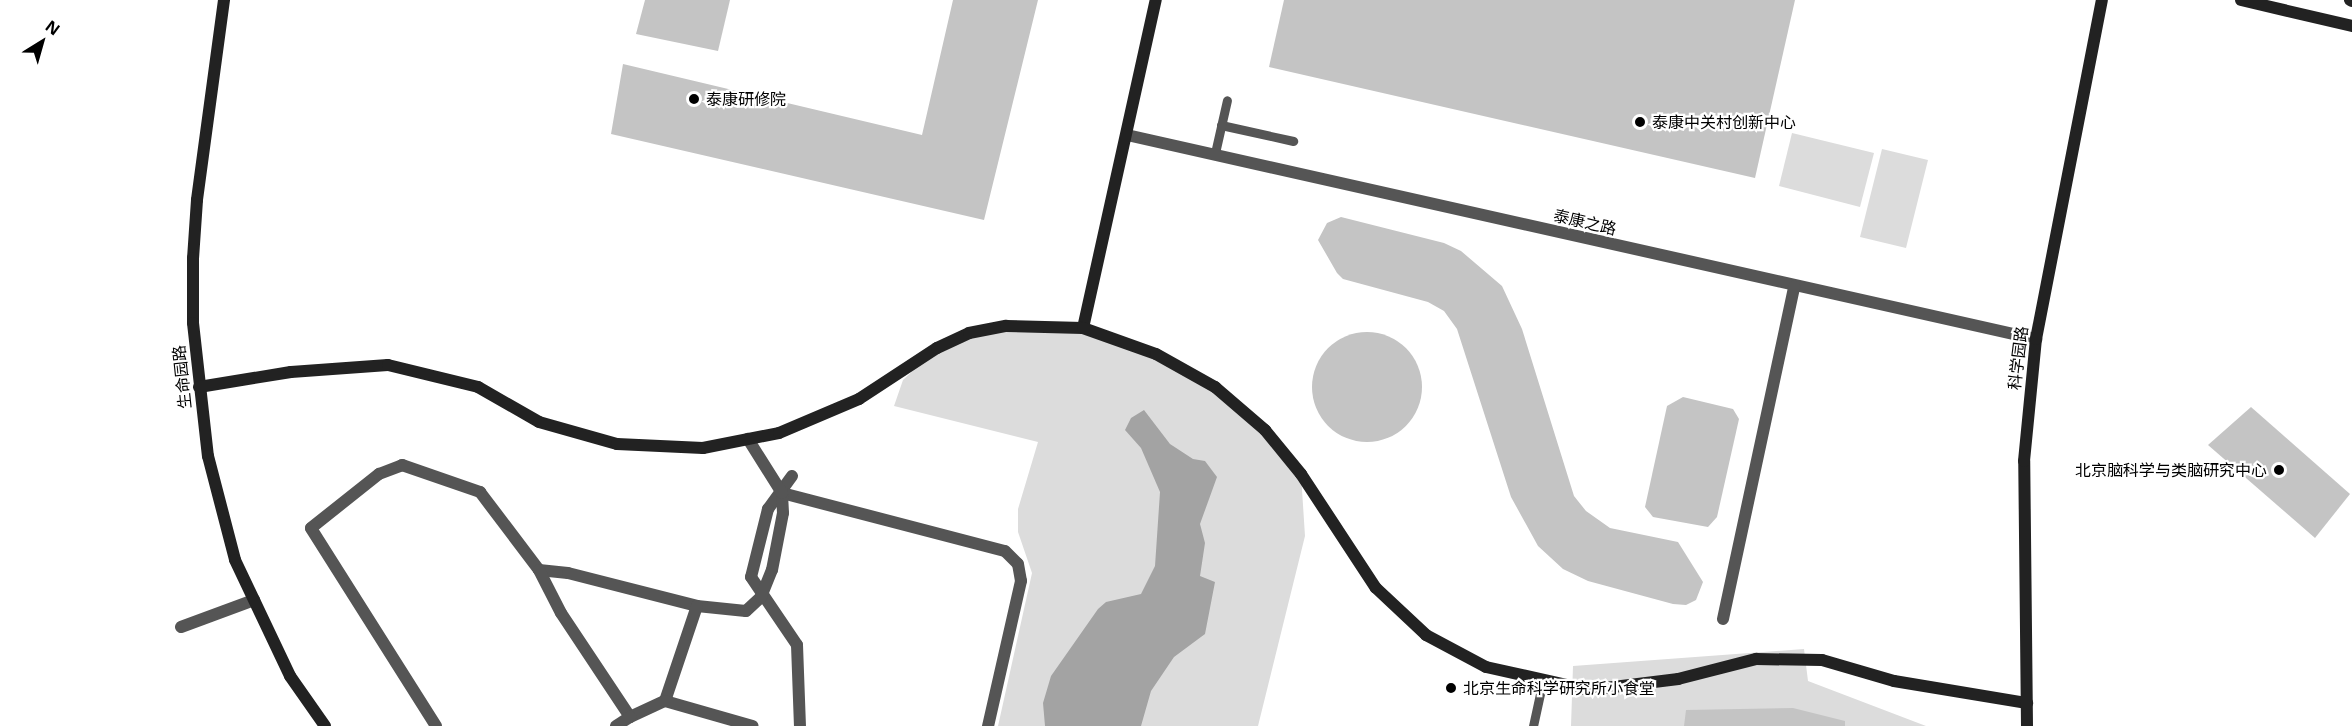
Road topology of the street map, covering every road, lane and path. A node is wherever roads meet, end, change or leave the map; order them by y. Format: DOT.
graph roads {
  1 [pos="224,0"];
  2 [pos="1156,0"];
  3 [pos="2102,0"];
  4 [pos="2241,0"];
  5 [pos="2352,26"];
  6 [pos="1227,100"];
  7 [pos="1221,125"];
  8 [pos="1127,135"];
  9 [pos="1293,141"];
  10 [pos="1215,153"];
  11 [pos="1794,287"];
  12 [pos="1083,328"];
  13 [pos="2036,339"];
  14 [pos="199,387"];
  15 [pos="748,439"];
  16 [pos="792,476"];
  17 [pos="782,493"];
  18 [pos="539,570"];
  19 [pos="761,597"];
  20 [pos="254,600"];
  21 [pos="697,606"];
  22 [pos="1723,619"];
  23 [pos="181,627"];
  24 [pos="1543,680"];
  25 [pos="665,701"];
  26 [pos="2027,703"];
  27 [pos="630,717"];
  28 [pos="325,726"];
  29 [pos="436,726"];
  30 [pos="616,726"];
  31 [pos="753,726"];
  32 [pos="801,726"];
  33 [pos="988,726"];
  34 [pos="1533,726"];
  35 [pos="2027,726"];
  1 -- 14 [label="street, 生命园路"];
  2 -- 8 [label="street"];
  3 -- 13 [label="street, 科学园路"];
  4 -- 5 [label="street"];
  6 -- 7 [label="lane"];
  7 -- 9 [label="lane"];
  7 -- 10 [label="lane"];
  8 -- 10 [label="street, 泰康之路"];
  8 -- 12 [label="street"];
  10 -- 11 [label="street, 泰康之路"];
  11 -- 13 [label="street, 泰康之路"];
  11 -- 22 [label="street"];
  12 -- 15 [label="street"];
  12 -- 24 [label="street"];
  13 -- 26 [label="street, 科学园路"];
  14 -- 15 [label="street"];
  14 -- 20 [label="street, 生命园路"];
  15 -- 17 [label="street"];
  16 -- 17 [label="street"];
  17 -- 19 [label="street"];
  17 -- 19 [label="street"];
  17 -- 33 [label="street"];
  18 -- 21 [label="street"];
  18 -- 27 [label="street"];
  18 -- 29 [label="street"];
  19 -- 21 [label="street"];
  19 -- 32 [label="street"];
  20 -- 23 [label="street"];
  20 -- 28 [label="street, 生命园路"];
  21 -- 25 [label="street"];
  24 -- 26 [label="street"];
  24 -- 34 [label="lane"];
  25 -- 27 [label="street"];
  25 -- 31 [label="street"];
  26 -- 35 [label="street, 科学园路"];
  27 -- 30 [label="street"];
}
